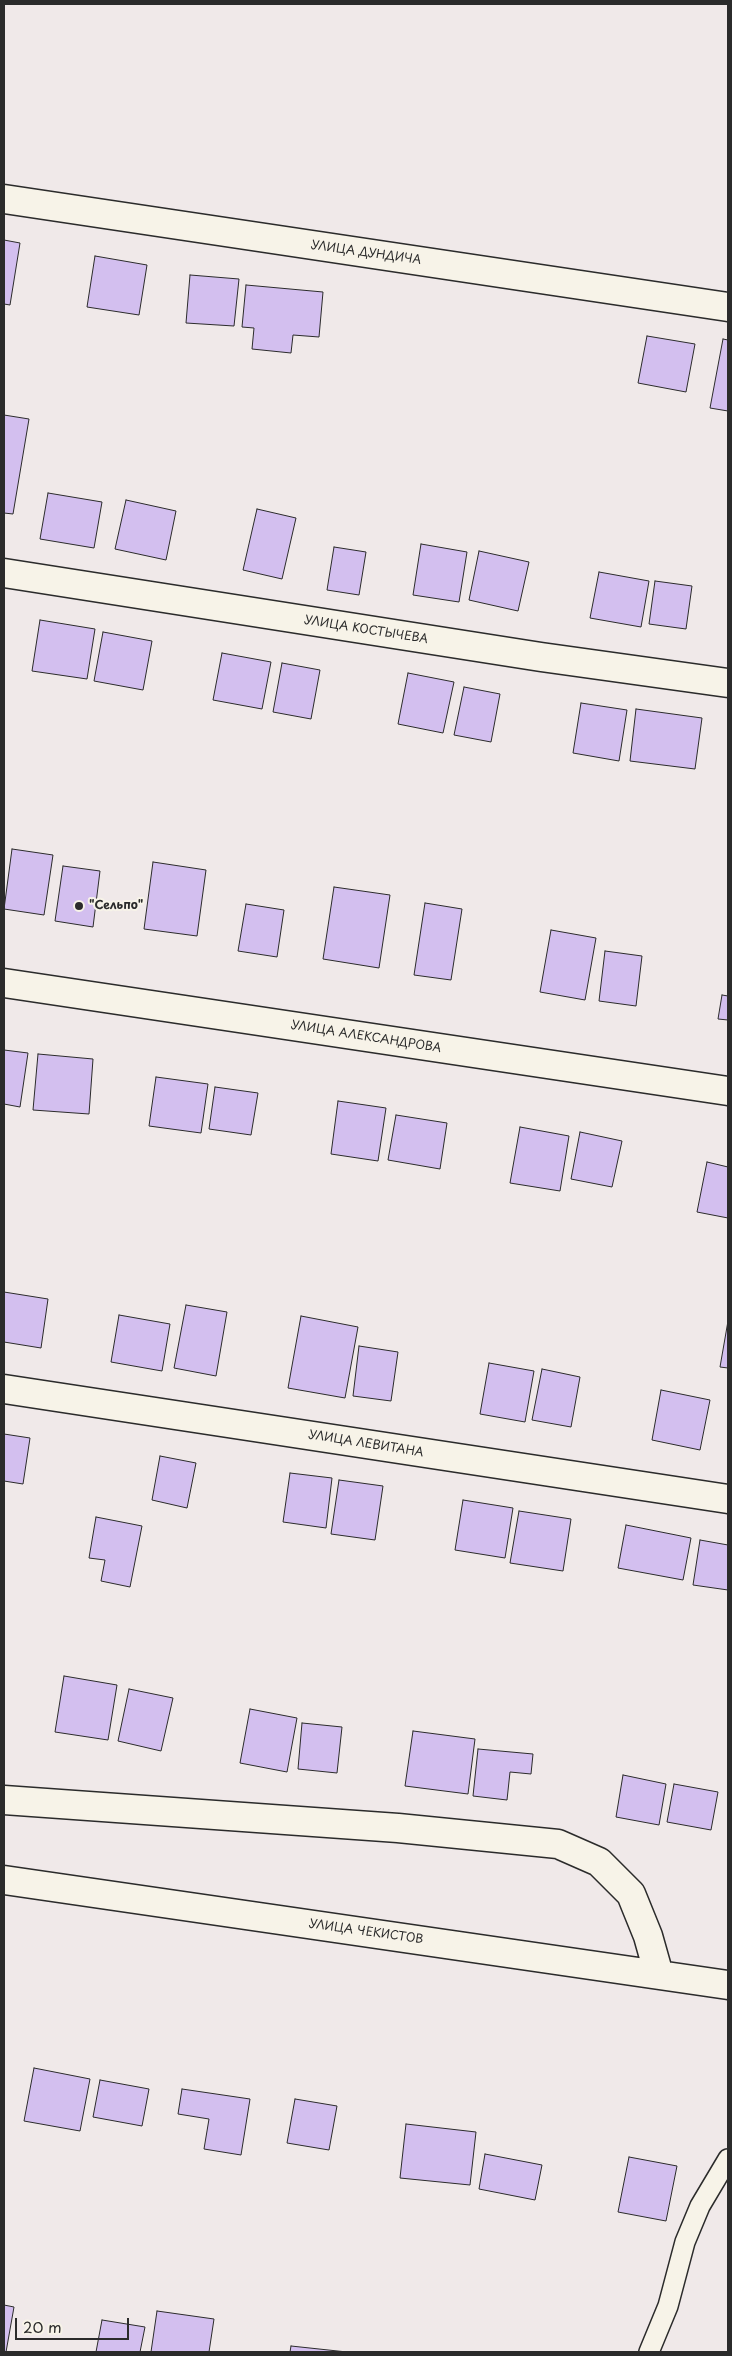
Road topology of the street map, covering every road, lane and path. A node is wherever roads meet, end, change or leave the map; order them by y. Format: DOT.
graph roads {
  1 [pos="4,199"];
  2 [pos="728,307"];
  3 [pos="4,573"];
  4 [pos="728,683"];
  5 [pos="4,983"];
  6 [pos="728,1091"];
  7 [pos="4,1389"];
  8 [pos="728,1499"];
  9 [pos="4,1800"];
  10 [pos="4,1880"];
  11 [pos="659,1975"];
  12 [pos="728,1985"];
  13 [pos="728,2159"];
  14 [pos="649,2352"];
  1 -- 2 [label="street, УЛИЦА ДУНДИЧА"];
  3 -- 4 [label="street, УЛИЦА КОСТЫЧЕВА"];
  5 -- 6 [label="street, УЛИЦА АЛЕКСАНДРОВА"];
  7 -- 8 [label="street, УЛИЦА ЛЕВИТАНА"];
  9 -- 11 [label="street"];
  10 -- 11 [label="street, УЛИЦА ЧЕКИСТОВ"];
  11 -- 12 [label="street, УЛИЦА ЧЕКИСТОВ"];
  13 -- 14 [label="lane"];
}
